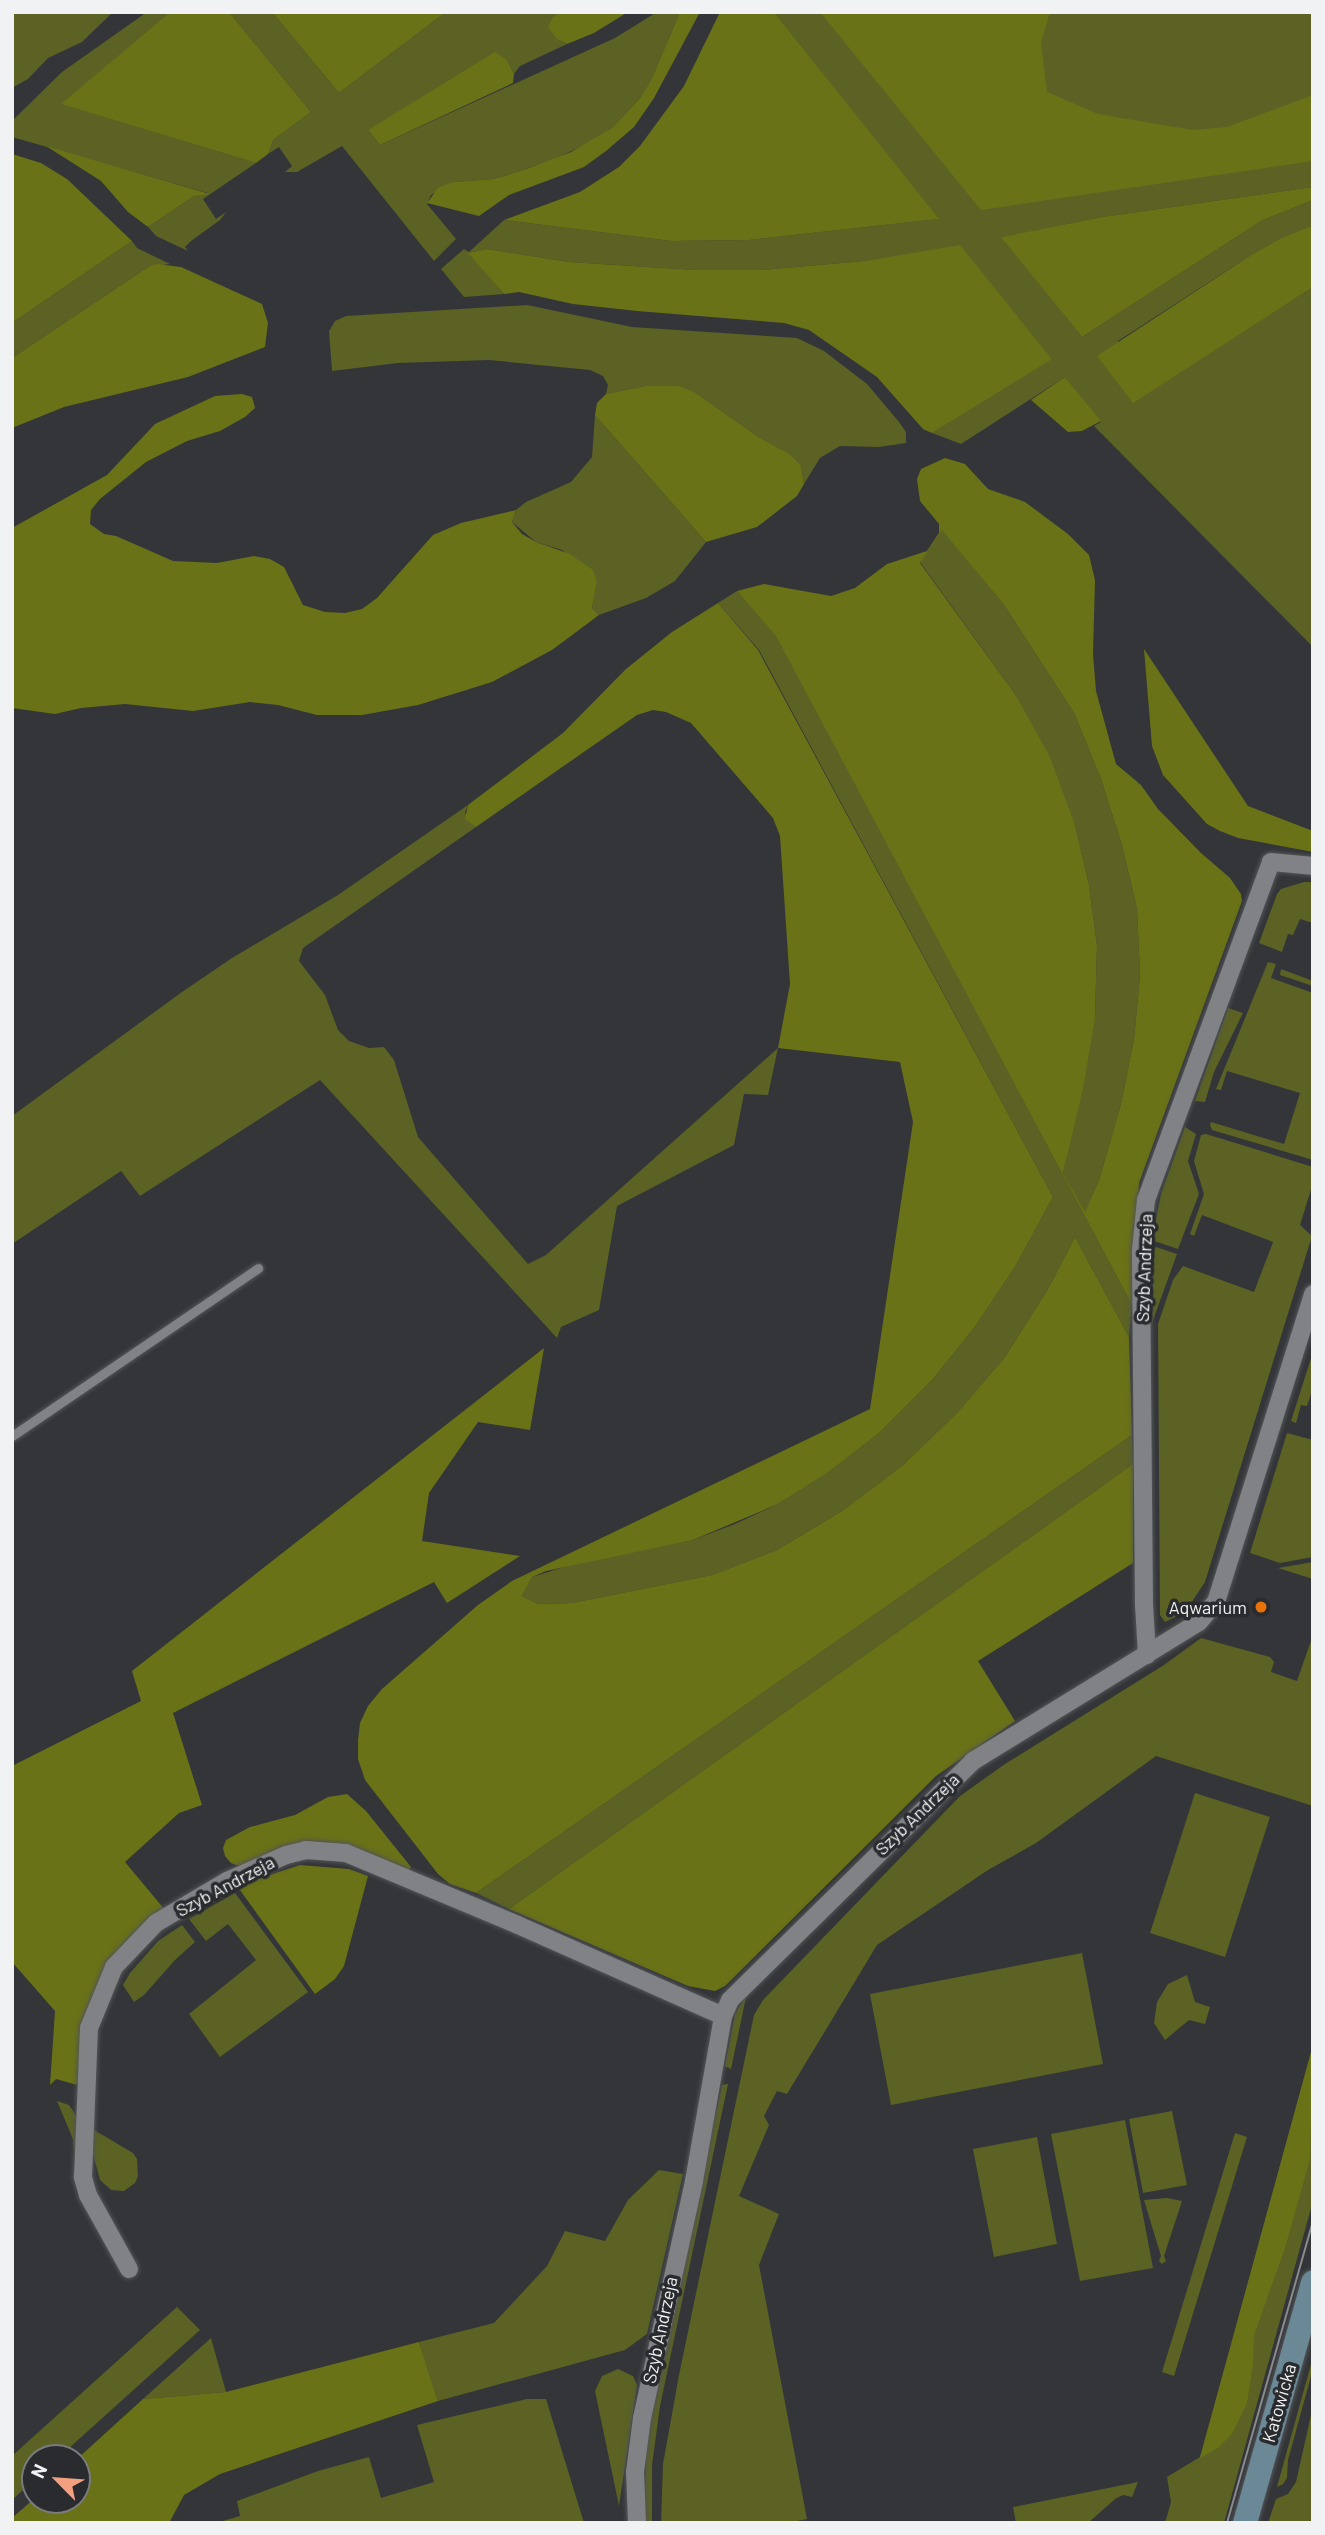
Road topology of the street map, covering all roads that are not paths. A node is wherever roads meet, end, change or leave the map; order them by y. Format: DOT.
graph roads {
  1 [pos="1313,866"];
  2 [pos="258,1268"];
  3 [pos="1313,1294"];
  4 [pos="12,1436"];
  5 [pos="1147,1655"];
  6 [pos="723,2016"];
  7 [pos="130,2269"];
  8 [pos="1313,2282"];
  9 [pos="636,2523"];
  10 [pos="1245,2523"];
  1 -- 5 [label="street, Szyb Andrzeja"];
  2 -- 4 [label="lane"];
  3 -- 5 [label="street, Szyb Andrzeja"];
  5 -- 6 [label="street, Szyb Andrzeja"];
  6 -- 7 [label="street, Szyb Andrzeja"];
  6 -- 9 [label="street, Szyb Andrzeja"];
  8 -- 10 [label="street, Katowicka"];
}
